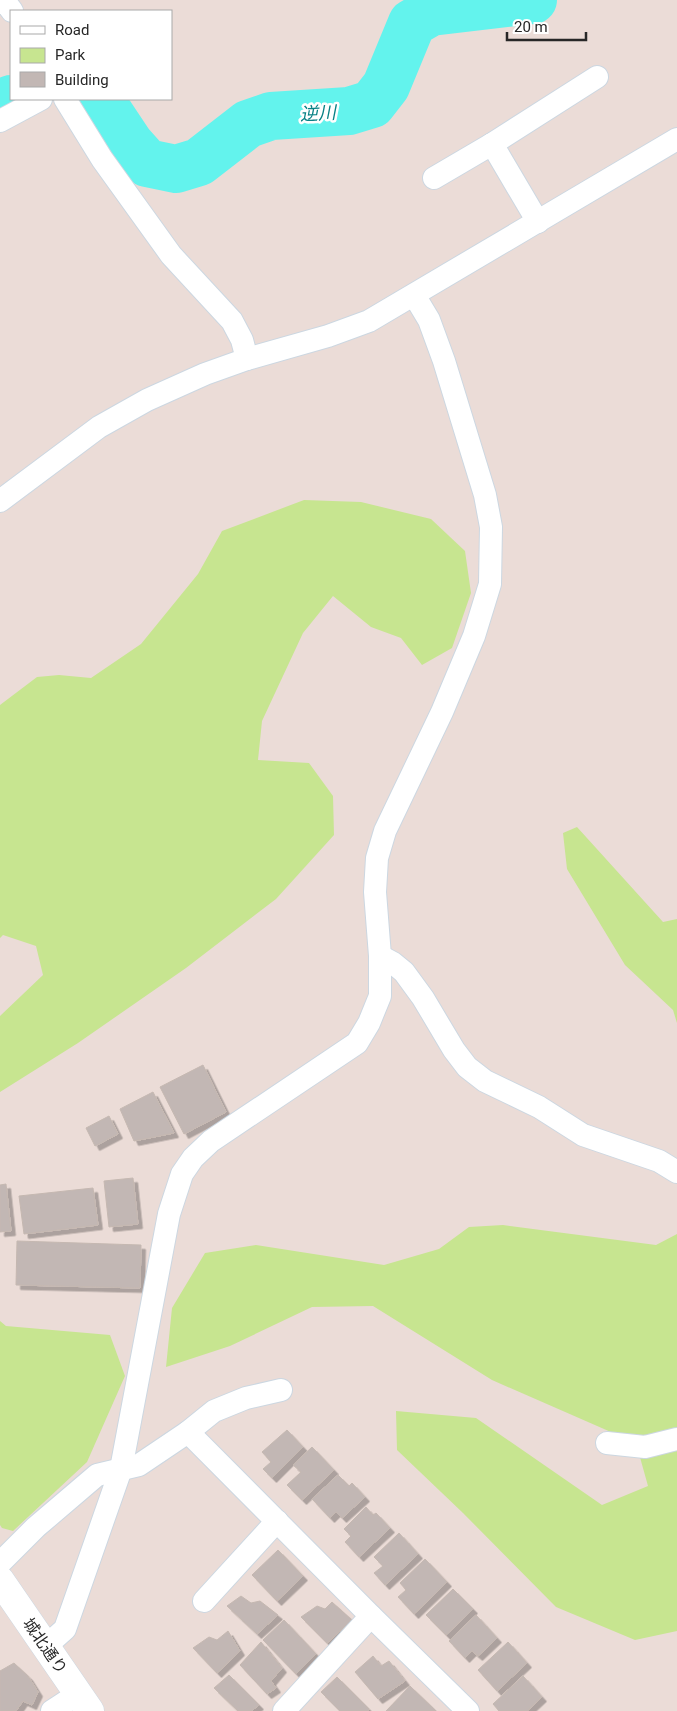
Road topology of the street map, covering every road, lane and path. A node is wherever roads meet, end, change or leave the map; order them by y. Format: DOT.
graph roads {
  1 [pos="596,77"];
  2 [pos="39,100"];
  3 [pos="66,100"];
  4 [pos="0,121"];
  5 [pos="677,139"];
  6 [pos="492,144"];
  7 [pos="434,178"];
  8 [pos="538,222"];
  9 [pos="414,295"];
  10 [pos="247,359"];
  11 [pos="0,501"];
  12 [pos="380,956"];
  13 [pos="677,1172"];
  14 [pos="281,1390"];
  15 [pos="188,1432"];
  16 [pos="677,1439"];
  17 [pos="607,1444"];
  18 [pos="122,1469"];
  19 [pos="277,1521"];
  20 [pos="0,1563"];
  21 [pos="0,1580"];
  22 [pos="204,1601"];
  23 [pos="371,1616"];
  24 [pos="46,1646"];
  25 [pos="84,1702"];
  26 [pos="52,1711"];
  27 [pos="284,1711"];
  28 [pos="468,1711"];
  1 -- 6 [label="street"];
  2 -- 4 [label="street"];
  3 -- 10 [label="street"];
  5 -- 8 [label="street"];
  6 -- 7 [label="street"];
  6 -- 8 [label="street"];
  8 -- 9 [label="street"];
  9 -- 10 [label="street"];
  9 -- 12 [label="street"];
  10 -- 11 [label="street"];
  12 -- 13 [label="street"];
  12 -- 18 [label="street"];
  14 -- 15 [label="street"];
  15 -- 18 [label="street"];
  15 -- 19 [label="street"];
  16 -- 17 [label="street"];
  18 -- 20 [label="street"];
  18 -- 24 [label="street"];
  19 -- 22 [label="street"];
  19 -- 23 [label="street"];
  21 -- 24 [label="street, 城北通り"];
  23 -- 27 [label="street"];
  23 -- 28 [label="street"];
  24 -- 25 [label="street, 城北通り"];
  25 -- 26 [label="street"];
}
